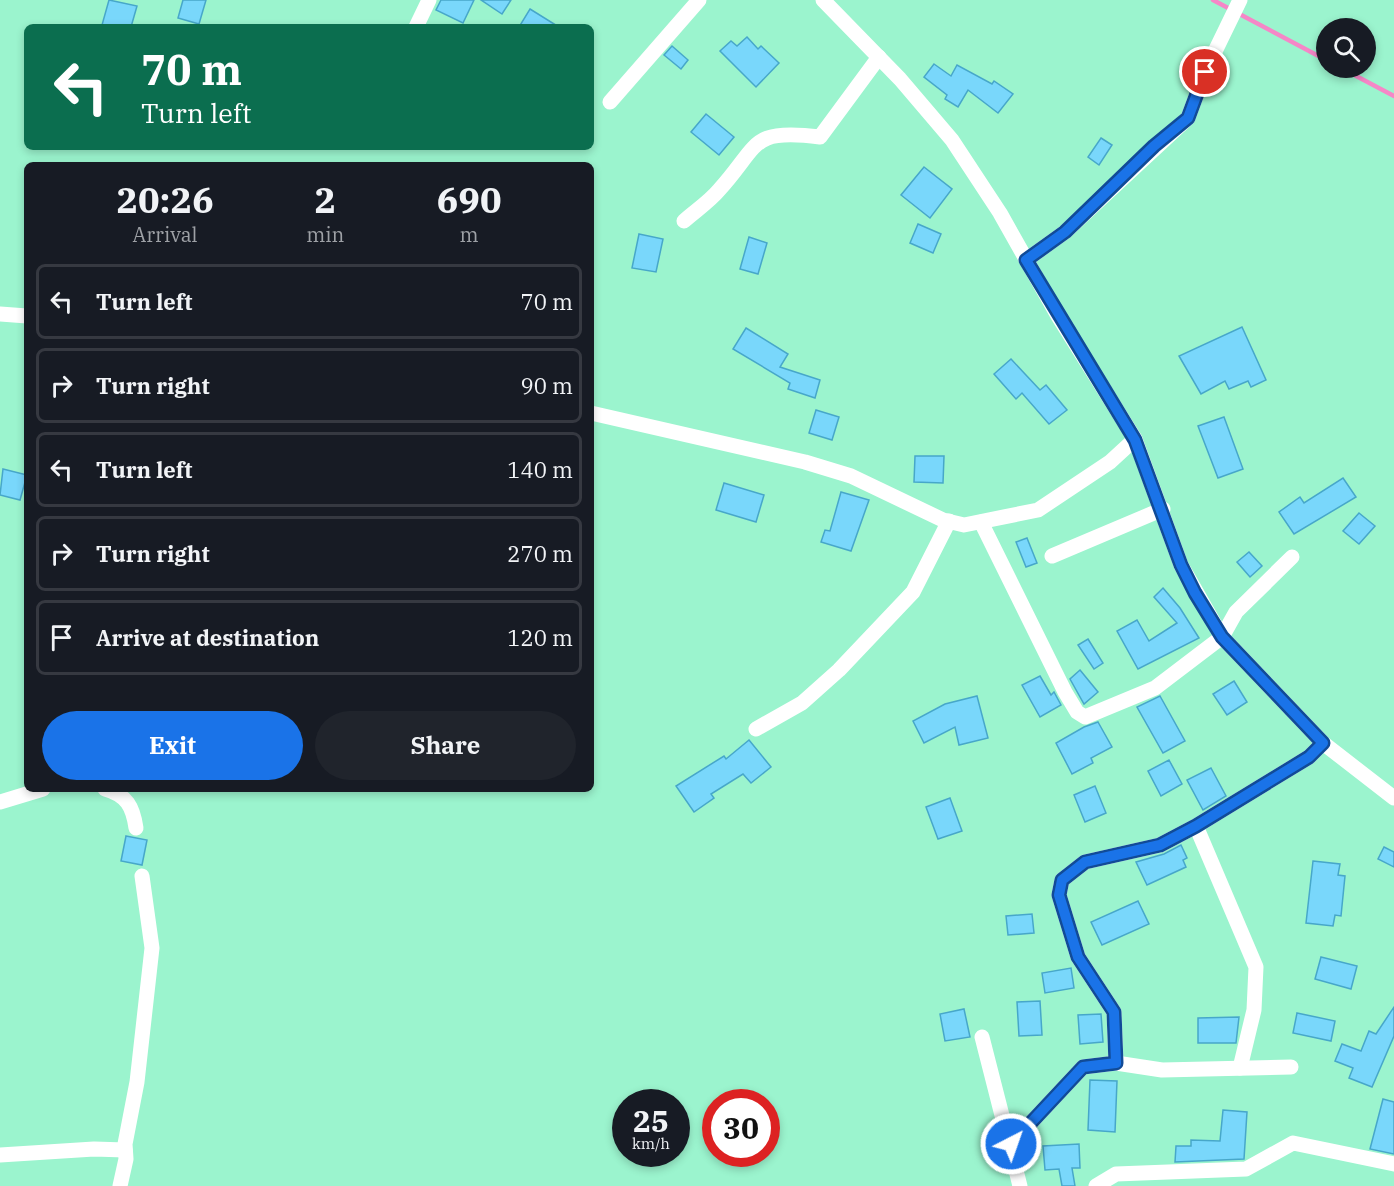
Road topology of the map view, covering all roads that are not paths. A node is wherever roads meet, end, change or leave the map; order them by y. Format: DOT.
graph roads {
  1 [pos="429,0"];
  2 [pos="699,0"];
  3 [pos="823,0"];
  4 [pos="1240,0"];
  5 [pos="417,24"];
  6 [pos="879,57"];
  7 [pos="610,102"];
  8 [pos="684,221"];
  9 [pos="1026,260"];
  10 [pos="0,314"];
  11 [pos="24,316"];
  12 [pos="594,413"];
  13 [pos="1135,440"];
  14 [pos="1162,510"];
  15 [pos="950,521"];
  16 [pos="981,522"];
  17 [pos="1052,556"];
  18 [pos="1292,557"];
  19 [pos="1222,637"];
  20 [pos="756,729"];
  21 [pos="1323,743"];
  22 [pos="33,792"];
  23 [pos="116,792"];
  24 [pos="1394,798"];
  25 [pos="0,802"];
  26 [pos="1196,826"];
  27 [pos="136,828"];
  28 [pos="142,876"];
  29 [pos="982,1037"];
  30 [pos="1116,1063"];
  31 [pos="1291,1067"];
  32 [pos="1240,1068"];
  33 [pos="1011,1144"];
  34 [pos="125,1150"];
  35 [pos="0,1155"];
  36 [pos="1394,1164"];
  37 [pos="120,1186"];
  38 [pos="1020,1186"];
  39 [pos="1096,1186"];
  1 -- 5 [label="street"];
  2 -- 7 [label="street"];
  3 -- 6 [label="street"];
  4 -- 9 [label="street"];
  6 -- 8 [label="street"];
  6 -- 9 [label="street"];
  9 -- 13 [label="street"];
  10 -- 11 [label="street"];
  12 -- 15 [label="street"];
  13 -- 14 [label="street"];
  13 -- 16 [label="street"];
  14 -- 17 [label="street"];
  14 -- 19 [label="street"];
  15 -- 16 [label="street"];
  15 -- 20 [label="street"];
  16 -- 19 [label="street"];
  18 -- 19 [label="street"];
  19 -- 21 [label="street"];
  21 -- 24 [label="street"];
  21 -- 26 [label="street"];
  22 -- 25 [label="street"];
  23 -- 27 [label="street"];
  26 -- 30 [label="street"];
  26 -- 32 [label="street"];
  28 -- 34 [label="street"];
  29 -- 33 [label="street"];
  30 -- 32 [label="street"];
  30 -- 33 [label="street"];
  31 -- 32 [label="street"];
  33 -- 38 [label="street"];
  34 -- 35 [label="street"];
  34 -- 37 [label="street"];
  36 -- 39 [label="street"];
}
